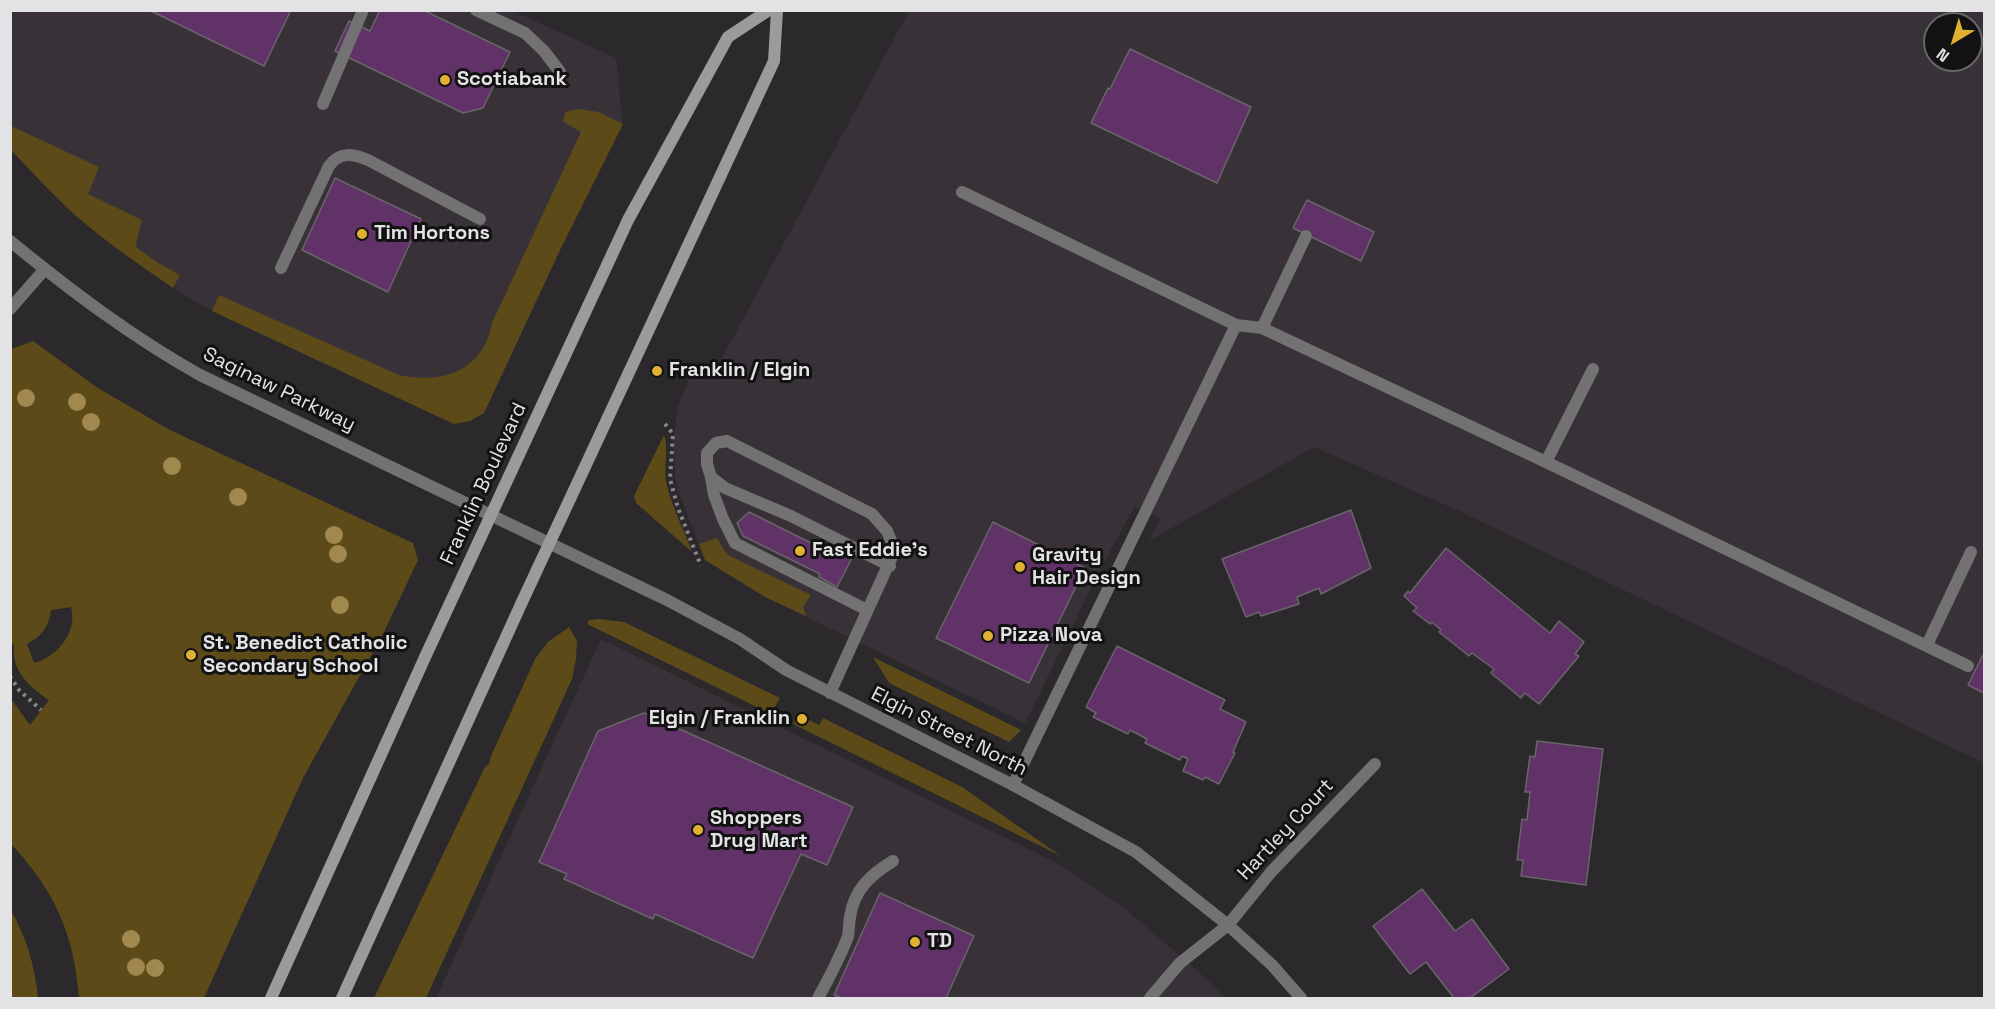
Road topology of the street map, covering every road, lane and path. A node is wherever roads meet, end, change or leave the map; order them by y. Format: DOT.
graph roads {
  1 [pos="363,10"];
  2 [pos="476,10"];
  3 [pos="769,10"];
  4 [pos="777,10"];
  5 [pos="560,72"];
  6 [pos="323,104"];
  7 [pos="962,192"];
  8 [pos="480,219"];
  9 [pos="1306,237"];
  10 [pos="10,241"];
  11 [pos="281,268"];
  12 [pos="45,269"];
  13 [pos="10,309"];
  14 [pos="1236,325"];
  15 [pos="1262,328"];
  16 [pos="1593,369"];
  17 [pos="665,424"];
  18 [pos="1546,462"];
  19 [pos="711,477"];
  20 [pos="492,514"];
  21 [pos="550,543"];
  22 [pos="1971,552"];
  23 [pos="701,566"];
  24 [pos="890,566"];
  25 [pos="867,610"];
  26 [pos="1927,645"];
  27 [pos="1968,666"];
  28 [pos="10,676"];
  29 [pos="830,693"];
  30 [pos="41,710"];
  31 [pos="1375,764"];
  32 [pos="1013,785"];
  33 [pos="893,861"];
  34 [pos="1228,925"];
  35 [pos="271,999"];
  36 [pos="342,999"];
  37 [pos="818,999"];
  38 [pos="1150,999"];
  39 [pos="1301,999"];
  1 -- 6 [label="street"];
  2 -- 5 [label="street"];
  3 -- 20 [label="main road, Franklin Boulevard"];
  4 -- 21 [label="main road"];
  7 -- 14 [label="street"];
  8 -- 11 [label="street"];
  9 -- 15 [label="street"];
  10 -- 12 [label="street, Saginaw Parkway"];
  12 -- 13 [label="street"];
  12 -- 20 [label="street, Saginaw Parkway"];
  14 -- 15 [label="street"];
  14 -- 32 [label="street"];
  15 -- 18 [label="street"];
  16 -- 18 [label="street"];
  17 -- 23 [label="path"];
  18 -- 26 [label="street"];
  19 -- 24 [label="street"];
  19 -- 24 [label="street"];
  19 -- 25 [label="street"];
  20 -- 21 [label="street, Saginaw Parkway"];
  20 -- 35 [label="main road, Franklin Boulevard"];
  21 -- 29 [label="street, Elgin Street North"];
  21 -- 36 [label="main road"];
  22 -- 26 [label="street"];
  24 -- 25 [label="street"];
  25 -- 29 [label="street"];
  26 -- 27 [label="street"];
  28 -- 30 [label="path"];
  29 -- 32 [label="street, Elgin Street North"];
  31 -- 34 [label="street, Hartley Court"];
  32 -- 34 [label="street, Elgin Street North"];
  33 -- 37 [label="street"];
  34 -- 38 [label="street, Hartley Court"];
  34 -- 39 [label="street, Elgin Street North"];
}
